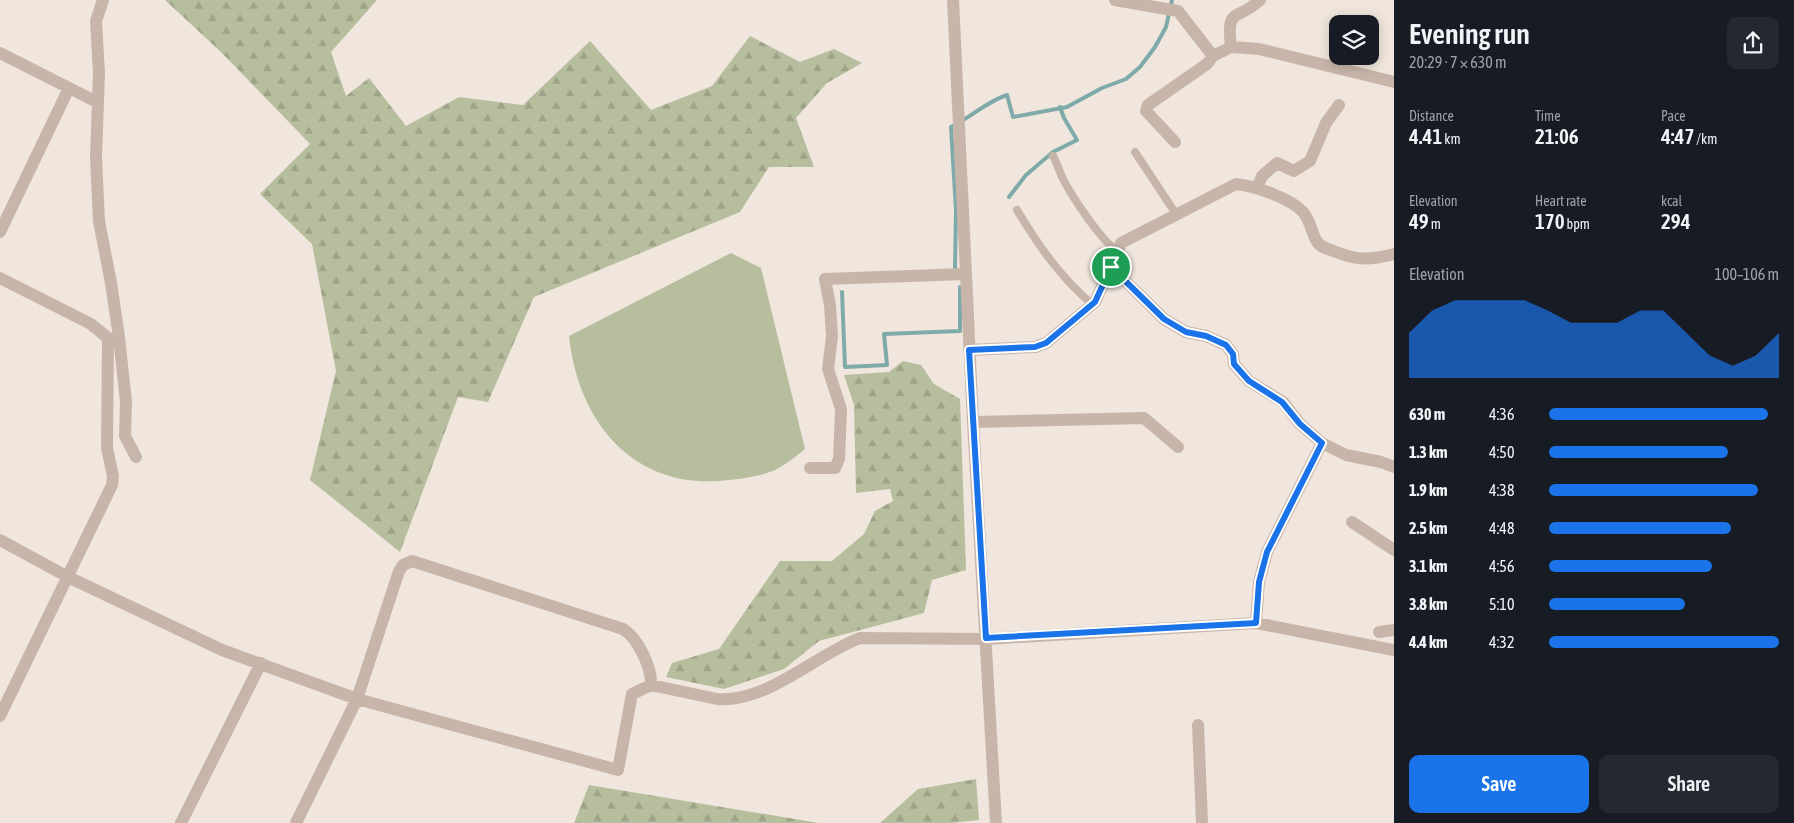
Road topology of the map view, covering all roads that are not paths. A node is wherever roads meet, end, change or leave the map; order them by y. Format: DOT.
graph roads {
  1 [pos="103,0"];
  2 [pos="953,0"];
  3 [pos="1115,0"];
  4 [pos="1260,0"];
  5 [pos="1231,47"];
  6 [pos="0,54"];
  7 [pos="1213,56"];
  8 [pos="1394,82"];
  9 [pos="70,88"];
  10 [pos="97,102"];
  11 [pos="1339,105"];
  12 [pos="1175,142"];
  13 [pos="1135,152"];
  14 [pos="1052,156"];
  15 [pos="1257,188"];
  16 [pos="1017,210"];
  17 [pos="1176,214"];
  18 [pos="0,232"];
  19 [pos="1118,250"];
  20 [pos="1394,254"];
  21 [pos="1111,267"];
  22 [pos="966,274"];
  23 [pos="0,278"];
  24 [pos="1092,304"];
  25 [pos="969,350"];
  26 [pos="973,422"];
  27 [pos="1322,443"];
  28 [pos="1178,447"];
  29 [pos="136,457"];
  30 [pos="1394,467"];
  31 [pos="810,468"];
  32 [pos="1352,522"];
  33 [pos="0,540"];
  34 [pos="1394,550"];
  35 [pos="68,577"];
  36 [pos="1256,623"];
  37 [pos="1394,630"];
  38 [pos="1379,632"];
  39 [pos="986,638"];
  40 [pos="1394,650"];
  41 [pos="261,663"];
  42 [pos="651,685"];
  43 [pos="356,699"];
  44 [pos="0,716"];
  45 [pos="1198,725"];
  46 [pos="181,823"];
  47 [pos="296,823"];
  48 [pos="996,823"];
  49 [pos="1202,823"];
  1 -- 10 [label="street"];
  2 -- 22 [label="street"];
  3 -- 7 [label="street"];
  4 -- 5 [label="street"];
  5 -- 7 [label="street"];
  5 -- 8 [label="street"];
  6 -- 9 [label="street"];
  7 -- 12 [label="street"];
  9 -- 10 [label="street"];
  9 -- 18 [label="street"];
  10 -- 29 [label="street"];
  11 -- 15 [label="street"];
  13 -- 17 [label="lane"];
  14 -- 19 [label="lane"];
  15 -- 17 [label="street"];
  15 -- 20 [label="street"];
  16 -- 24 [label="lane"];
  17 -- 19 [label="street"];
  19 -- 21 [label="street"];
  21 -- 24 [label="street"];
  21 -- 27 [label="street"];
  22 -- 25 [label="street"];
  22 -- 31 [label="street"];
  23 -- 35 [label="street"];
  24 -- 25 [label="street"];
  25 -- 26 [label="street"];
  26 -- 28 [label="street"];
  26 -- 39 [label="street"];
  27 -- 30 [label="street"];
  27 -- 36 [label="street"];
  32 -- 34 [label="street"];
  33 -- 35 [label="street"];
  35 -- 41 [label="street"];
  35 -- 44 [label="street"];
  36 -- 39 [label="street"];
  36 -- 40 [label="street"];
  37 -- 38 [label="street"];
  39 -- 42 [label="street"];
  39 -- 48 [label="street"];
  41 -- 43 [label="street"];
  41 -- 46 [label="street"];
  42 -- 43 [label="street"];
  42 -- 43 [label="street"];
  43 -- 47 [label="street"];
  45 -- 49 [label="street"];
}
